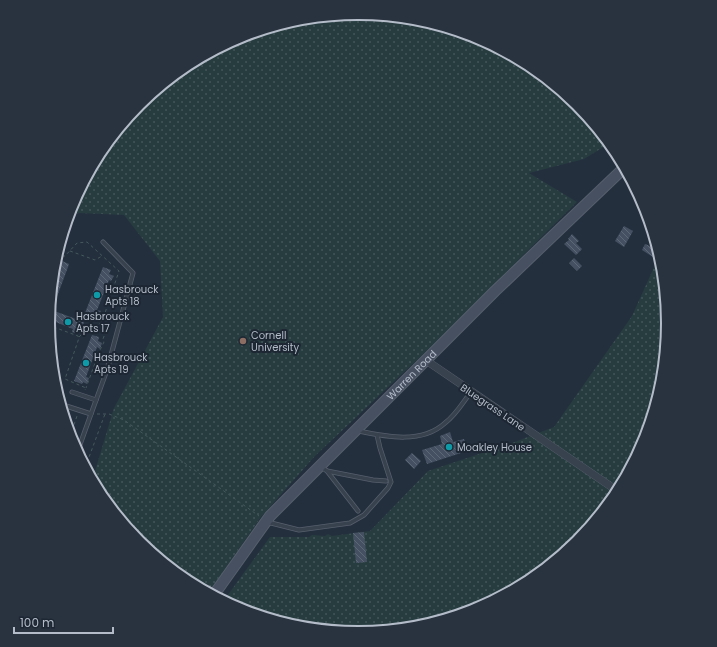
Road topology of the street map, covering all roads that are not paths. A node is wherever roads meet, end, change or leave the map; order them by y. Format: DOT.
graph roads {
  1 [pos="621,171"];
  2 [pos="103,242"];
  3 [pos="427,361"];
  4 [pos="72,392"];
  5 [pos="471,392"];
  6 [pos="96,400"];
  7 [pos="66,406"];
  8 [pos="91,414"];
  9 [pos="356,430"];
  10 [pos="377,435"];
  11 [pos="80,445"];
  12 [pos="323,468"];
  13 [pos="386,481"];
  14 [pos="613,488"];
  15 [pos="358,511"];
  16 [pos="266,521"];
  17 [pos="216,591"];
  1 -- 3 [label="street, Warren Road"];
  2 -- 6 [label="lane"];
  3 -- 5 [label="street, Bluegrass Lane"];
  3 -- 9 [label="street, Warren Road"];
  4 -- 6 [label="lane"];
  5 -- 10 [label="lane"];
  5 -- 14 [label="street, Bluegrass Lane"];
  6 -- 8 [label="lane"];
  7 -- 8 [label="lane"];
  8 -- 11 [label="lane"];
  9 -- 10 [label="lane"];
  9 -- 12 [label="street, Warren Road"];
  10 -- 16 [label="lane"];
  12 -- 13 [label="lane"];
  12 -- 15 [label="lane"];
  12 -- 16 [label="street, Warren Road"];
  16 -- 17 [label="street, Warren Road"];
}
